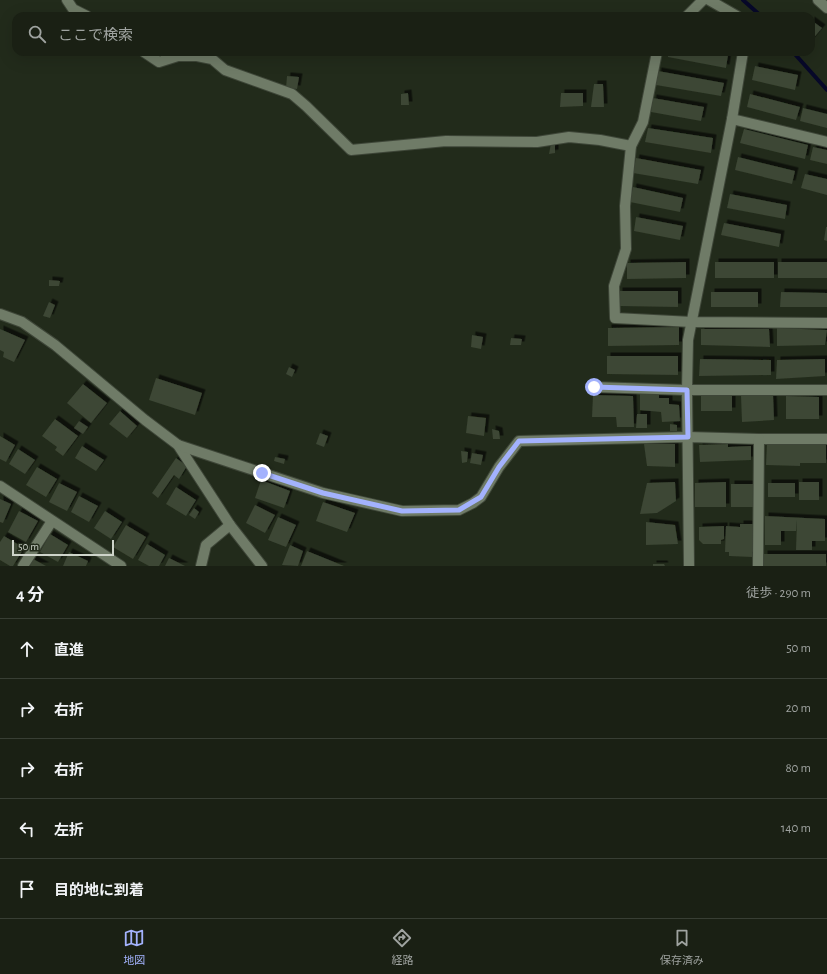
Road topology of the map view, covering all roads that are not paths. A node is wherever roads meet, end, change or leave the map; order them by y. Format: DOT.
graph roads {
  1 [pos="67,0"];
  2 [pos="702,0"];
  3 [pos="710,0"];
  4 [pos="818,0"];
  5 [pos="827,8"];
  6 [pos="79,12"];
  7 [pos="691,12"];
  8 [pos="731,12"];
  9 [pos="150,56"];
  10 [pos="178,56"];
  11 [pos="178,56"];
  12 [pos="197,56"];
  13 [pos="197,56"];
  14 [pos="656,56"];
  15 [pos="742,56"];
  16 [pos="732,119"];
  17 [pos="827,142"];
  18 [pos="631,146"];
  19 [pos="0,314"];
  20 [pos="692,322"];
  21 [pos="827,323"];
  22 [pos="594,387"];
  23 [pos="687,390"];
  24 [pos="827,390"];
  25 [pos="688,437"];
  26 [pos="759,439"];
  27 [pos="827,439"];
  28 [pos="178,445"];
  29 [pos="0,486"];
  30 [pos="52,521"];
  31 [pos="230,525"];
  32 [pos="23,566"];
  33 [pos="121,566"];
  34 [pos="201,566"];
  35 [pos="262,566"];
  36 [pos="688,566"];
  37 [pos="758,566"];
  1 -- 6 [label="street"];
  2 -- 7 [label="street"];
  3 -- 8 [label="street"];
  4 -- 5 [label="street"];
  9 -- 10 [label="street"];
  11 -- 12 [label="street"];
  13 -- 18 [label="street"];
  14 -- 18 [label="street"];
  15 -- 16 [label="street"];
  16 -- 17 [label="street"];
  16 -- 20 [label="street"];
  18 -- 20 [label="street"];
  19 -- 28 [label="street"];
  20 -- 21 [label="street"];
  20 -- 23 [label="street"];
  22 -- 23 [label="street"];
  23 -- 24 [label="street"];
  23 -- 25 [label="street"];
  25 -- 26 [label="street"];
  25 -- 28 [label="street"];
  25 -- 36 [label="street"];
  26 -- 27 [label="street"];
  26 -- 37 [label="street"];
  28 -- 31 [label="street"];
  29 -- 30 [label="street"];
  30 -- 32 [label="street"];
  30 -- 33 [label="street"];
  31 -- 34 [label="street"];
  31 -- 35 [label="street"];
}
